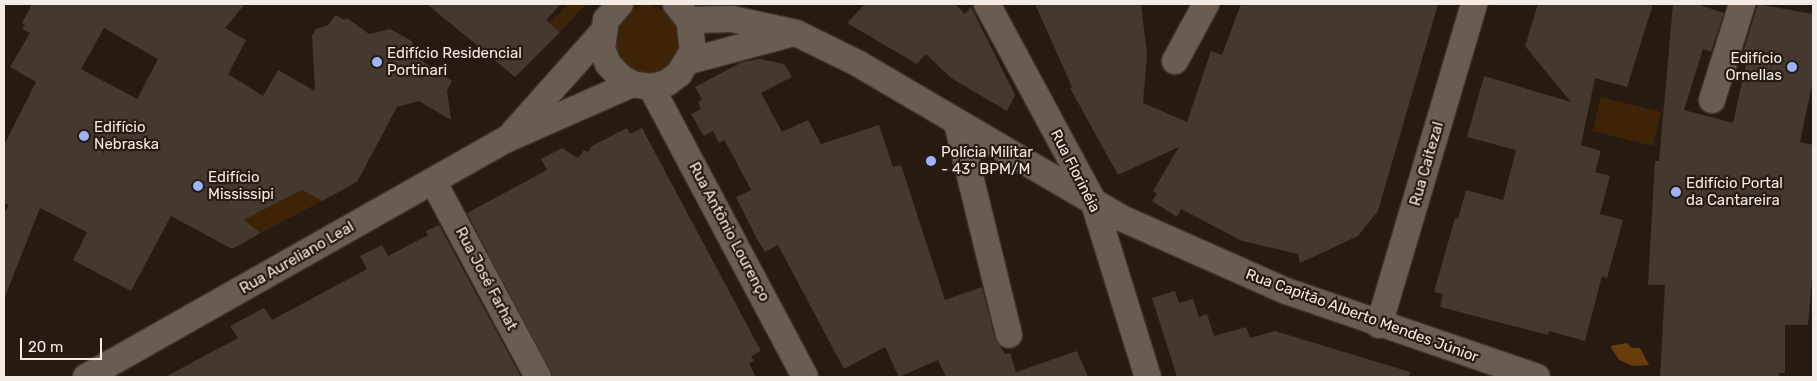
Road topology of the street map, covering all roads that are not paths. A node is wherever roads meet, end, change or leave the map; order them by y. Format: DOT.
graph roads {
  1 [pos="620,4"];
  2 [pos="987,4"];
  3 [pos="1206,4"];
  4 [pos="1474,4"];
  5 [pos="1742,4"];
  6 [pos="683,12"];
  7 [pos="602,33"];
  8 [pos="796,33"];
  9 [pos="689,61"];
  10 [pos="1175,62"];
  11 [pos="642,85"];
  12 [pos="1712,100"];
  13 [pos="957,123"];
  14 [pos="1051,123"];
  15 [pos="507,139"];
  16 [pos="1030,165"];
  17 [pos="433,181"];
  18 [pos="1094,203"];
  19 [pos="1150,231"];
  20 [pos="1115,268"];
  21 [pos="1379,325"];
  22 [pos="1009,335"];
  23 [pos="86,377"];
  24 [pos="538,377"];
  25 [pos="805,377"];
  26 [pos="1148,377"];
  27 [pos="1536,377"];
  1 -- 7 [label="street, Rua Aureliano Leal"];
  2 -- 14 [label="street, Rua Florinéia"];
  3 -- 10 [label="street"];
  4 -- 21 [label="street, Rua Caitezal"];
  5 -- 12 [label="street"];
  6 -- 8 [label="street, Rua Capitão Alberto Mendes Júnior"];
  6 -- 9 [label="street"];
  7 -- 11 [label="street"];
  7 -- 15 [label="street, Rua Aureliano Leal"];
  8 -- 9 [label="street"];
  8 -- 13 [label="street, Rua Capitão Alberto Mendes Júnior"];
  9 -- 11 [label="street, Rua Aureliano Leal"];
  11 -- 15 [label="street, Rua Aureliano Leal"];
  11 -- 25 [label="street, Rua Antônio Lourenço"];
  13 -- 16 [label="street, Rua Capitão Alberto Mendes Júnior"];
  13 -- 22 [label="street"];
  14 -- 16 [label="street"];
  14 -- 18 [label="street, Rua Florinéia"];
  15 -- 17 [label="street, Rua Aureliano Leal"];
  16 -- 18 [label="street, Rua Capitão Alberto Mendes Júnior"];
  17 -- 23 [label="street, Rua Aureliano Leal"];
  17 -- 24 [label="street, Rua José Farhat"];
  18 -- 19 [label="street, Rua Capitão Alberto Mendes Júnior"];
  18 -- 20 [label="street, Rua Florinéia"];
  19 -- 20 [label="street"];
  19 -- 21 [label="street, Rua Capitão Alberto Mendes Júnior"];
  20 -- 26 [label="street, Rua Florinéia"];
  21 -- 27 [label="street, Rua Capitão Alberto Mendes Júnior"];
}
